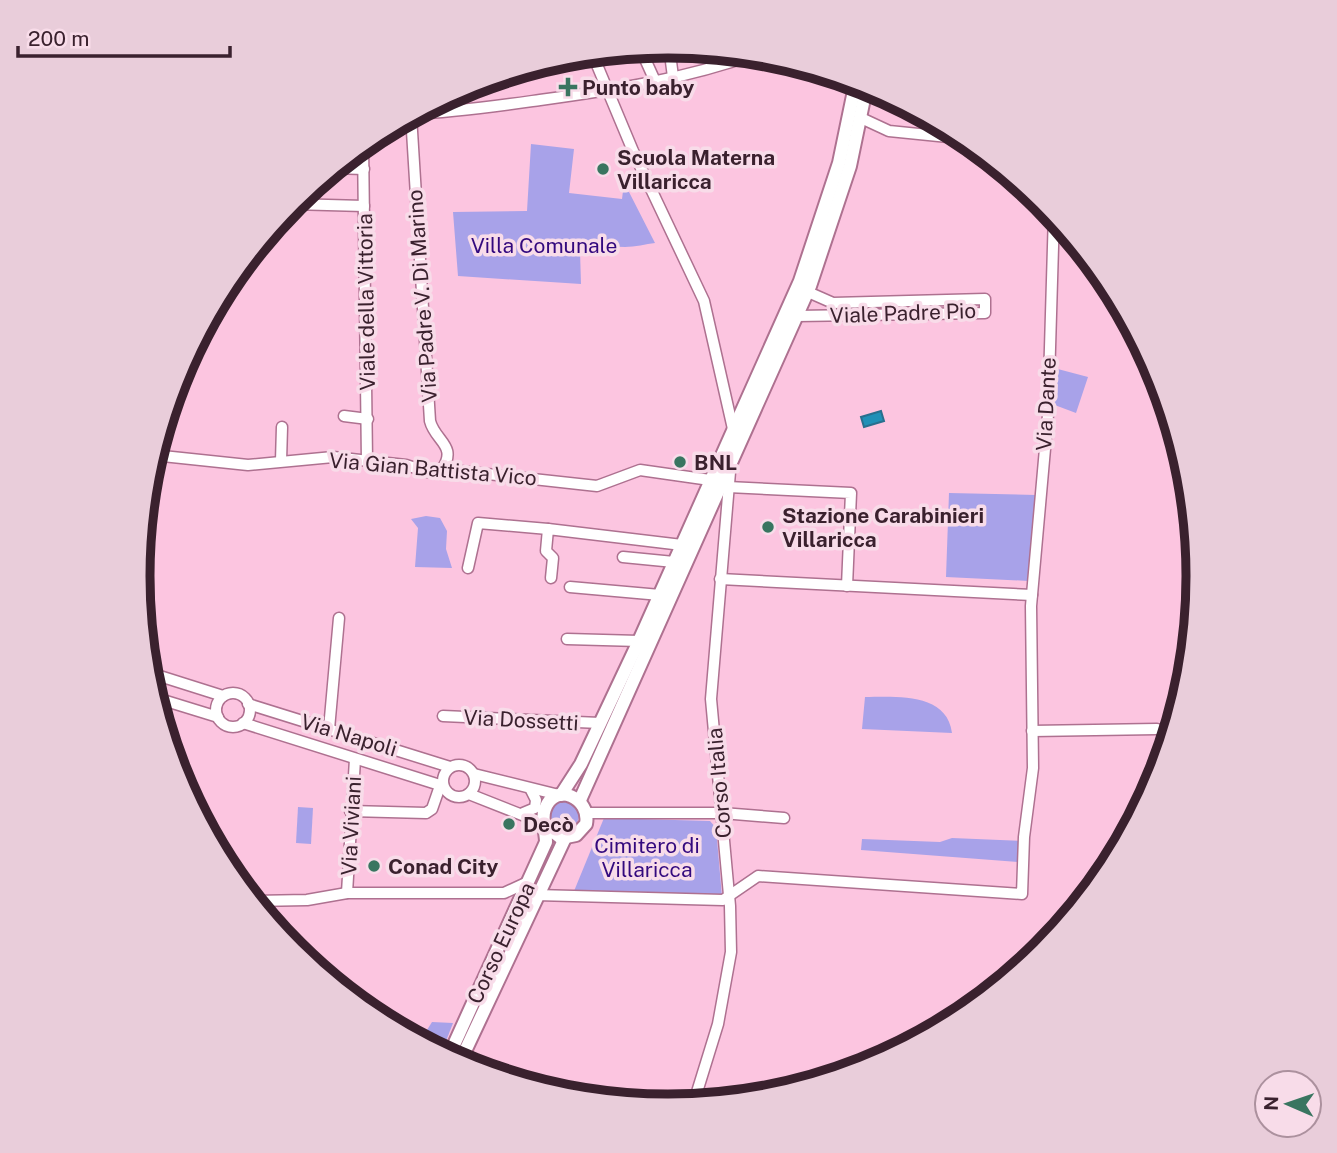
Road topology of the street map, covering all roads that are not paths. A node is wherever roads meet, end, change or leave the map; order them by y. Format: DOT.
graph roads {
  1 [pos="671,58"];
  2 [pos="645,59"];
  3 [pos="733,62"];
  4 [pos="596,63"];
  5 [pos="673,77"];
  6 [pos="655,81"];
  7 [pos="606,91"];
  8 [pos="853,92"];
  9 [pos="865,96"];
  10 [pos="434,114"];
  11 [pos="861,118"];
  12 [pos="413,125"];
  13 [pos="942,136"];
  14 [pos="363,157"];
  15 [pos="348,169"];
  16 [pos="363,169"];
  17 [pos="308,204"];
  18 [pos="364,206"];
  19 [pos="1054,229"];
  20 [pos="808,292"];
  21 [pos="797,316"];
  22 [pos="726,389"];
  23 [pos="750,393"];
  24 [pos="344,416"];
  25 [pos="368,419"];
  26 [pos="282,427"];
  27 [pos="733,429"];
  28 [pos="730,450"];
  29 [pos="164,456"];
  30 [pos="281,461"];
  31 [pos="367,461"];
  32 [pos="442,469"];
  33 [pos="710,480"];
  34 [pos="728,487"];
  35 [pos="711,505"];
  36 [pos="726,509"];
  37 [pos="548,529"];
  38 [pos="682,545"];
  39 [pos="623,557"];
  40 [pos="674,562"];
  41 [pos="468,568"];
  42 [pos="551,578"];
  43 [pos="720,579"];
  44 [pos="847,586"];
  45 [pos="570,587"];
  46 [pos="660,595"];
  47 [pos="1032,595"];
  48 [pos="339,618"];
  49 [pos="567,639"];
  50 [pos="639,641"];
  51 [pos="160,676"];
  52 [pos="223,696"];
  53 [pos="165,701"];
  54 [pos="248,704"];
  55 [pos="443,716"];
  56 [pos="218,717"];
  57 [pos="243,723"];
  58 [pos="600,723"];
  59 [pos="329,729"];
  60 [pos="1157,729"];
  61 [pos="1032,731"];
  62 [pos="355,759"];
  63 [pos="450,767"];
  64 [pos="474,774"];
  65 [pos="441,786"];
  66 [pos="531,790"];
  67 [pos="470,794"];
  68 [pos="560,795"];
  69 [pos="580,800"];
  70 [pos="350,811"];
  71 [pos="523,813"];
  72 [pos="587,813"];
  73 [pos="722,813"];
  74 [pos="784,818"];
  75 [pos="546,825"];
  76 [pos="565,838"];
  77 [pos="529,882"];
  78 [pos="504,893"];
  79 [pos="347,894"];
  80 [pos="536,895"];
  81 [pos="729,898"];
  82 [pos="264,901"];
  83 [pos="517,907"];
  84 [pos="453,1048"];
  85 [pos="464,1053"];
  86 [pos="696,1094"];
  1 -- 5 [label="street"];
  2 -- 6 [label="street"];
  3 -- 5 [label="street"];
  4 -- 7 [label="street"];
  5 -- 6 [label="street"];
  6 -- 7 [label="street"];
  7 -- 10 [label="street"];
  7 -- 22 [label="street"];
  8 -- 23 [label="main road"];
  9 -- 11 [label="main road"];
  11 -- 13 [label="street"];
  11 -- 20 [label="main road"];
  12 -- 32 [label="street, Via Padre V. Di Marino"];
  14 -- 16 [label="street, Viale della Vittoria"];
  15 -- 16 [label="street"];
  16 -- 18 [label="street, Viale della Vittoria"];
  17 -- 18 [label="street"];
  18 -- 25 [label="street, Viale della Vittoria"];
  19 -- 47 [label="street, Via Dante"];
  20 -- 21 [label="main road"];
  20 -- 21 [label="street, Viale Padre Pio"];
  21 -- 28 [label="main road"];
  22 -- 23 [label="street"];
  22 -- 27 [label="street"];
  23 -- 27 [label="main road"];
  24 -- 25 [label="street"];
  25 -- 31 [label="street, Viale della Vittoria"];
  26 -- 30 [label="street"];
  27 -- 28 [label="main road"];
  28 -- 33 [label="main road"];
  28 -- 34 [label="street, Corso Italia"];
  28 -- 35 [label="main road"];
  29 -- 30 [label="street, Via Gian Battista Vico"];
  30 -- 31 [label="street, Via Gian Battista Vico"];
  31 -- 32 [label="street, Via Gian Battista Vico"];
  32 -- 33 [label="street, Via Gian Battista Vico"];
  33 -- 38 [label="main road"];
  34 -- 36 [label="street, Corso Italia"];
  34 -- 44 [label="street"];
  35 -- 36 [label="street"];
  35 -- 69 [label="main road"];
  36 -- 43 [label="street, Corso Italia"];
  37 -- 38 [label="street"];
  37 -- 41 [label="street"];
  37 -- 42 [label="street"];
  38 -- 40 [label="main road"];
  39 -- 40 [label="street"];
  40 -- 46 [label="main road"];
  43 -- 44 [label="street"];
  43 -- 73 [label="street, Corso Italia"];
  44 -- 47 [label="street"];
  45 -- 46 [label="street"];
  46 -- 50 [label="main road"];
  47 -- 61 [label="street, Via Dante"];
  48 -- 59 [label="street"];
  49 -- 50 [label="street"];
  50 -- 58 [label="main road"];
  51 -- 52 [label="street"];
  52 -- 54 [label="street"];
  52 -- 56 [label="street"];
  53 -- 56 [label="street"];
  54 -- 57 [label="street"];
  54 -- 59 [label="street, Via Napoli"];
  55 -- 58 [label="street, Via Dossetti"];
  56 -- 57 [label="street"];
  57 -- 62 [label="street, Via Napoli"];
  58 -- 68 [label="main road"];
  59 -- 63 [label="street, Via Napoli"];
  60 -- 61 [label="street"];
  61 -- 81 [label="street, Via Dante"];
  62 -- 65 [label="street, Via Napoli"];
  62 -- 70 [label="street, Via Viviani"];
  63 -- 64 [label="street"];
  63 -- 65 [label="street"];
  64 -- 66 [label="street"];
  64 -- 67 [label="street"];
  65 -- 67 [label="street"];
  65 -- 70 [label="street"];
  66 -- 68 [label="street"];
  66 -- 71 [label="street"];
  67 -- 71 [label="street"];
  68 -- 69 [label="main road"];
  68 -- 75 [label="main road"];
  69 -- 72 [label="main road"];
  70 -- 79 [label="street, Via Viviani"];
  71 -- 75 [label="street"];
  72 -- 73 [label="street"];
  72 -- 76 [label="main road"];
  73 -- 74 [label="street"];
  73 -- 81 [label="street, Corso Italia"];
  75 -- 76 [label="main road"];
  75 -- 77 [label="main road, Corso Europa"];
  76 -- 80 [label="main road, Corso Europa"];
  77 -- 78 [label="street"];
  77 -- 83 [label="main road, Corso Europa"];
  78 -- 79 [label="street"];
  78 -- 83 [label="street"];
  79 -- 82 [label="street"];
  80 -- 81 [label="street"];
  80 -- 85 [label="main road, Corso Europa"];
  81 -- 86 [label="street, Corso Italia"];
  83 -- 84 [label="main road, Corso Europa"];
}
